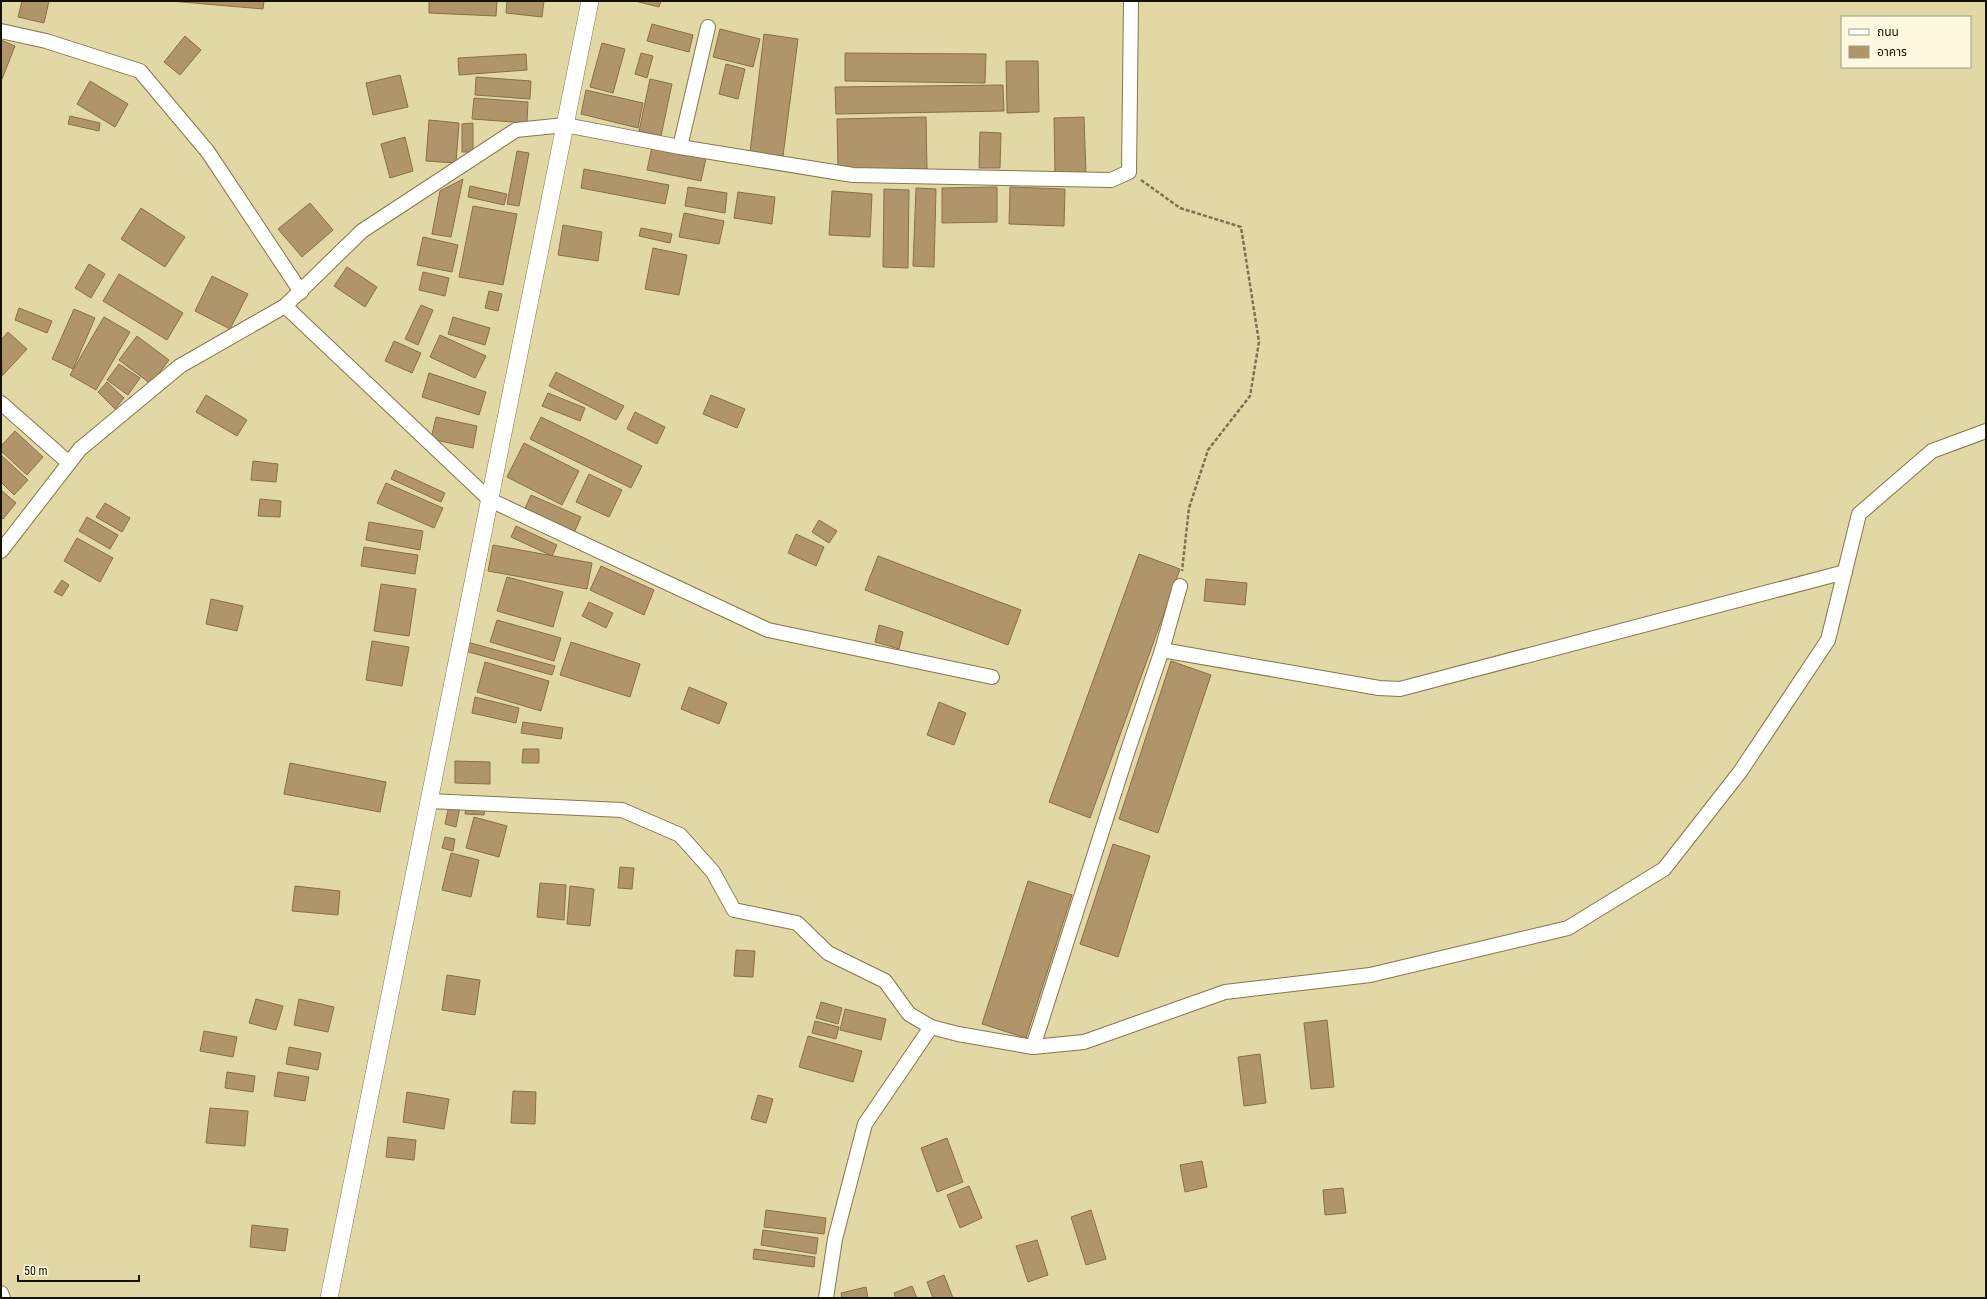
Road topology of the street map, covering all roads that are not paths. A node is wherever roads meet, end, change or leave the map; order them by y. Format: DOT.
graph roads {
  1 [pos="590,1"];
  2 [pos="1131,1"];
  3 [pos="708,27"];
  4 [pos="1,31"];
  5 [pos="565,125"];
  6 [pos="680,147"];
  7 [pos="301,292"];
  8 [pos="285,306"];
  9 [pos="1,403"];
  10 [pos="1986,431"];
  11 [pos="69,463"];
  12 [pos="490,500"];
  13 [pos="1,551"];
  14 [pos="1845,572"];
  15 [pos="1180,586"];
  16 [pos="1162,650"];
  17 [pos="992,677"];
  18 [pos="429,801"];
  19 [pos="931,1027"];
  20 [pos="1033,1047"];
  21 [pos="1,1293"];
  22 [pos="3,1298"];
  23 [pos="330,1298"];
  24 [pos="826,1298"];
  1 -- 5 [label="street"];
  2 -- 6 [label="street"];
  3 -- 6 [label="street"];
  4 -- 7 [label="street"];
  5 -- 6 [label="street"];
  5 -- 7 [label="street"];
  5 -- 12 [label="street"];
  7 -- 8 [label="street"];
  8 -- 11 [label="street"];
  8 -- 12 [label="street"];
  9 -- 11 [label="street"];
  10 -- 14 [label="street"];
  11 -- 13 [label="street"];
  12 -- 17 [label="street"];
  12 -- 18 [label="street"];
  14 -- 16 [label="street"];
  14 -- 20 [label="street"];
  15 -- 16 [label="street"];
  16 -- 20 [label="street"];
  18 -- 19 [label="street"];
  18 -- 23 [label="street"];
  19 -- 20 [label="street"];
  19 -- 24 [label="street"];
  21 -- 22 [label="street"];
}
